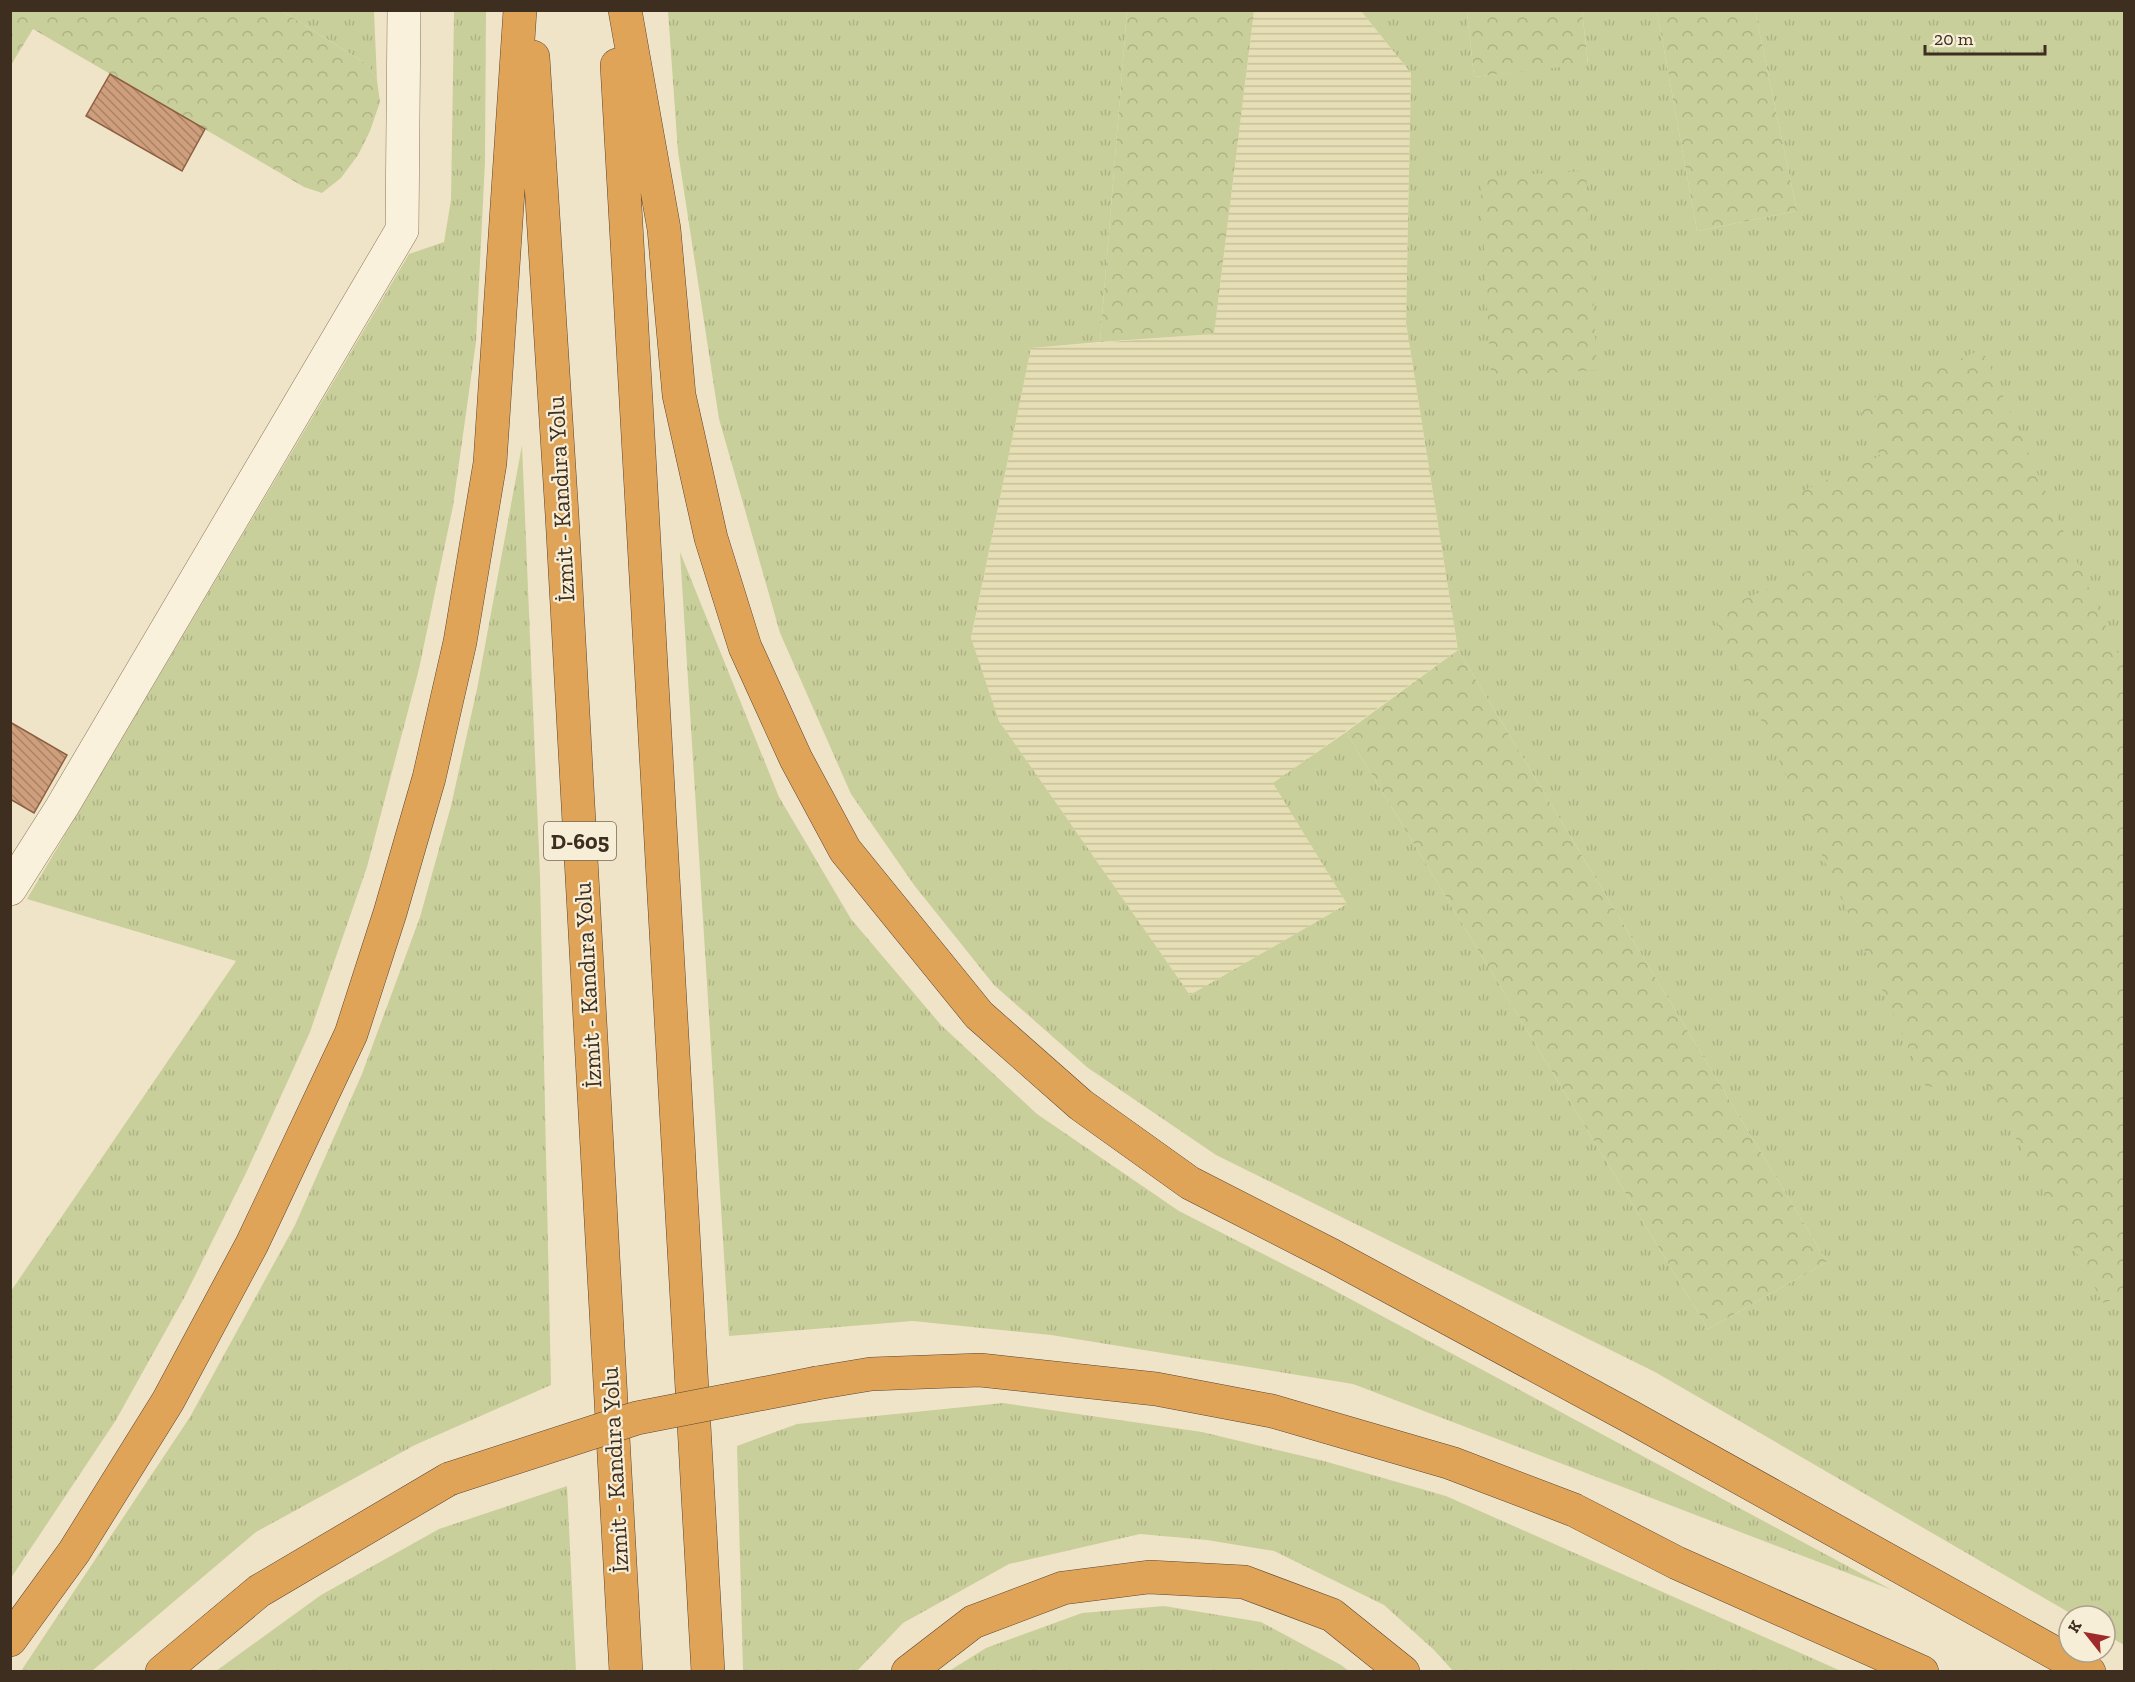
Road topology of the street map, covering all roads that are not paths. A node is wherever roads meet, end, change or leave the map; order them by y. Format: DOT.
graph roads {
  1 [pos="404,10"];
  2 [pos="520,10"];
  3 [pos="530,10"];
  4 [pos="614,10"];
  5 [pos="626,10"];
  6 [pos="10,889"];
  7 [pos="10,1640"];
  8 [pos="162,1671"];
  9 [pos="626,1671"];
  10 [pos="708,1671"];
  11 [pos="908,1671"];
  12 [pos="1403,1671"];
  13 [pos="1922,1671"];
  14 [pos="2089,1671"];
  1 -- 6 [label="lane"];
  2 -- 7 [label="highway"];
  3 -- 9 [label="highway, İzmit - Kandıra Yolu / D-605"];
  4 -- 10 [label="highway"];
  5 -- 14 [label="highway"];
  8 -- 13 [label="highway, bridge"];
  11 -- 12 [label="highway"];
}
